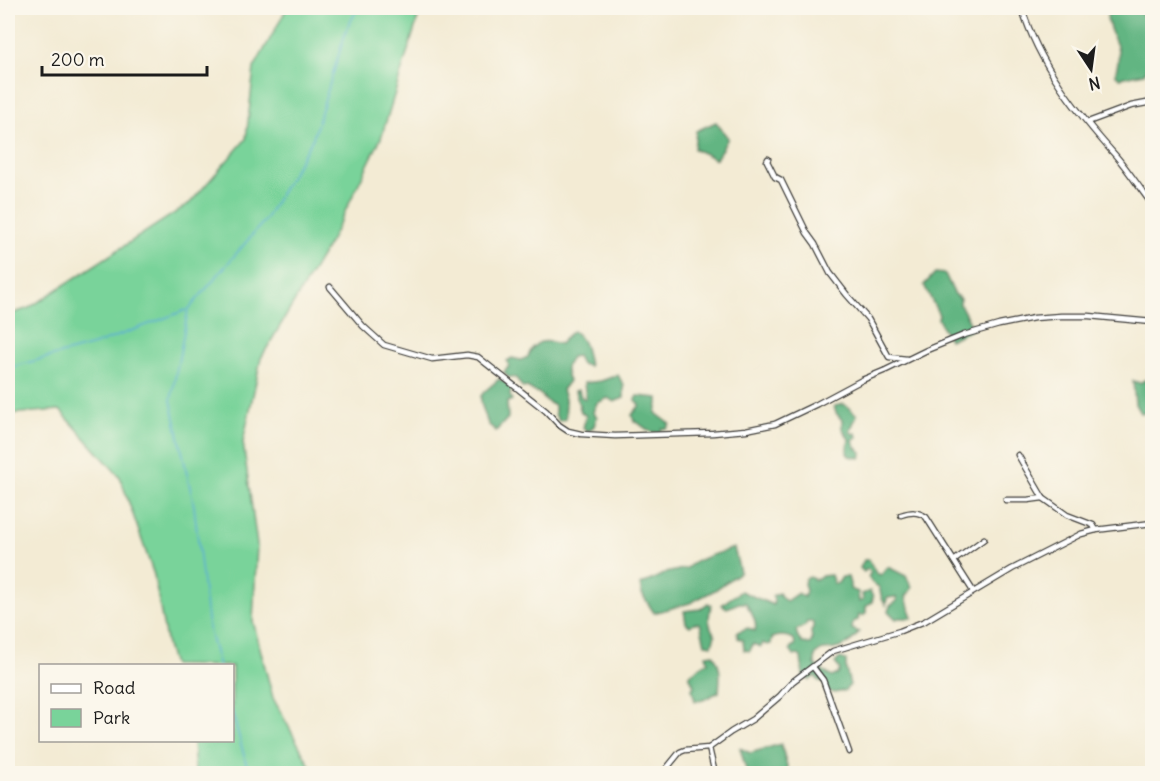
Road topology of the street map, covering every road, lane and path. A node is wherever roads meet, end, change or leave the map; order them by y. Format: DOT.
graph roads {
  1 [pos="695,8"];
  2 [pos="789,8"];
  3 [pos="1022,8"];
  4 [pos="1152,102"];
  5 [pos="1088,123"];
  6 [pos="768,159"];
  7 [pos="1152,204"];
  8 [pos="330,288"];
  9 [pos="1152,322"];
  10 [pos="907,359"];
  11 [pos="1018,455"];
  12 [pos="1043,498"];
  13 [pos="1006,500"];
  14 [pos="901,515"];
  15 [pos="1152,523"];
  16 [pos="1096,530"];
  17 [pos="984,538"];
  18 [pos="955,560"];
  19 [pos="973,591"];
  20 [pos="813,666"];
  21 [pos="708,748"];
  22 [pos="849,752"];
  23 [pos="663,774"];
  24 [pos="716,774"];
  1 -- 2 [label="street"];
  3 -- 5 [label="street"];
  4 -- 5 [label="street"];
  5 -- 7 [label="street"];
  6 -- 10 [label="street"];
  8 -- 10 [label="street"];
  9 -- 10 [label="street"];
  11 -- 12 [label="street"];
  12 -- 13 [label="street"];
  12 -- 16 [label="street"];
  14 -- 18 [label="street"];
  15 -- 16 [label="street"];
  16 -- 19 [label="street"];
  17 -- 18 [label="street"];
  18 -- 19 [label="street"];
  19 -- 20 [label="street"];
  20 -- 21 [label="street"];
  20 -- 22 [label="street"];
  21 -- 23 [label="street"];
  21 -- 24 [label="street"];
}
